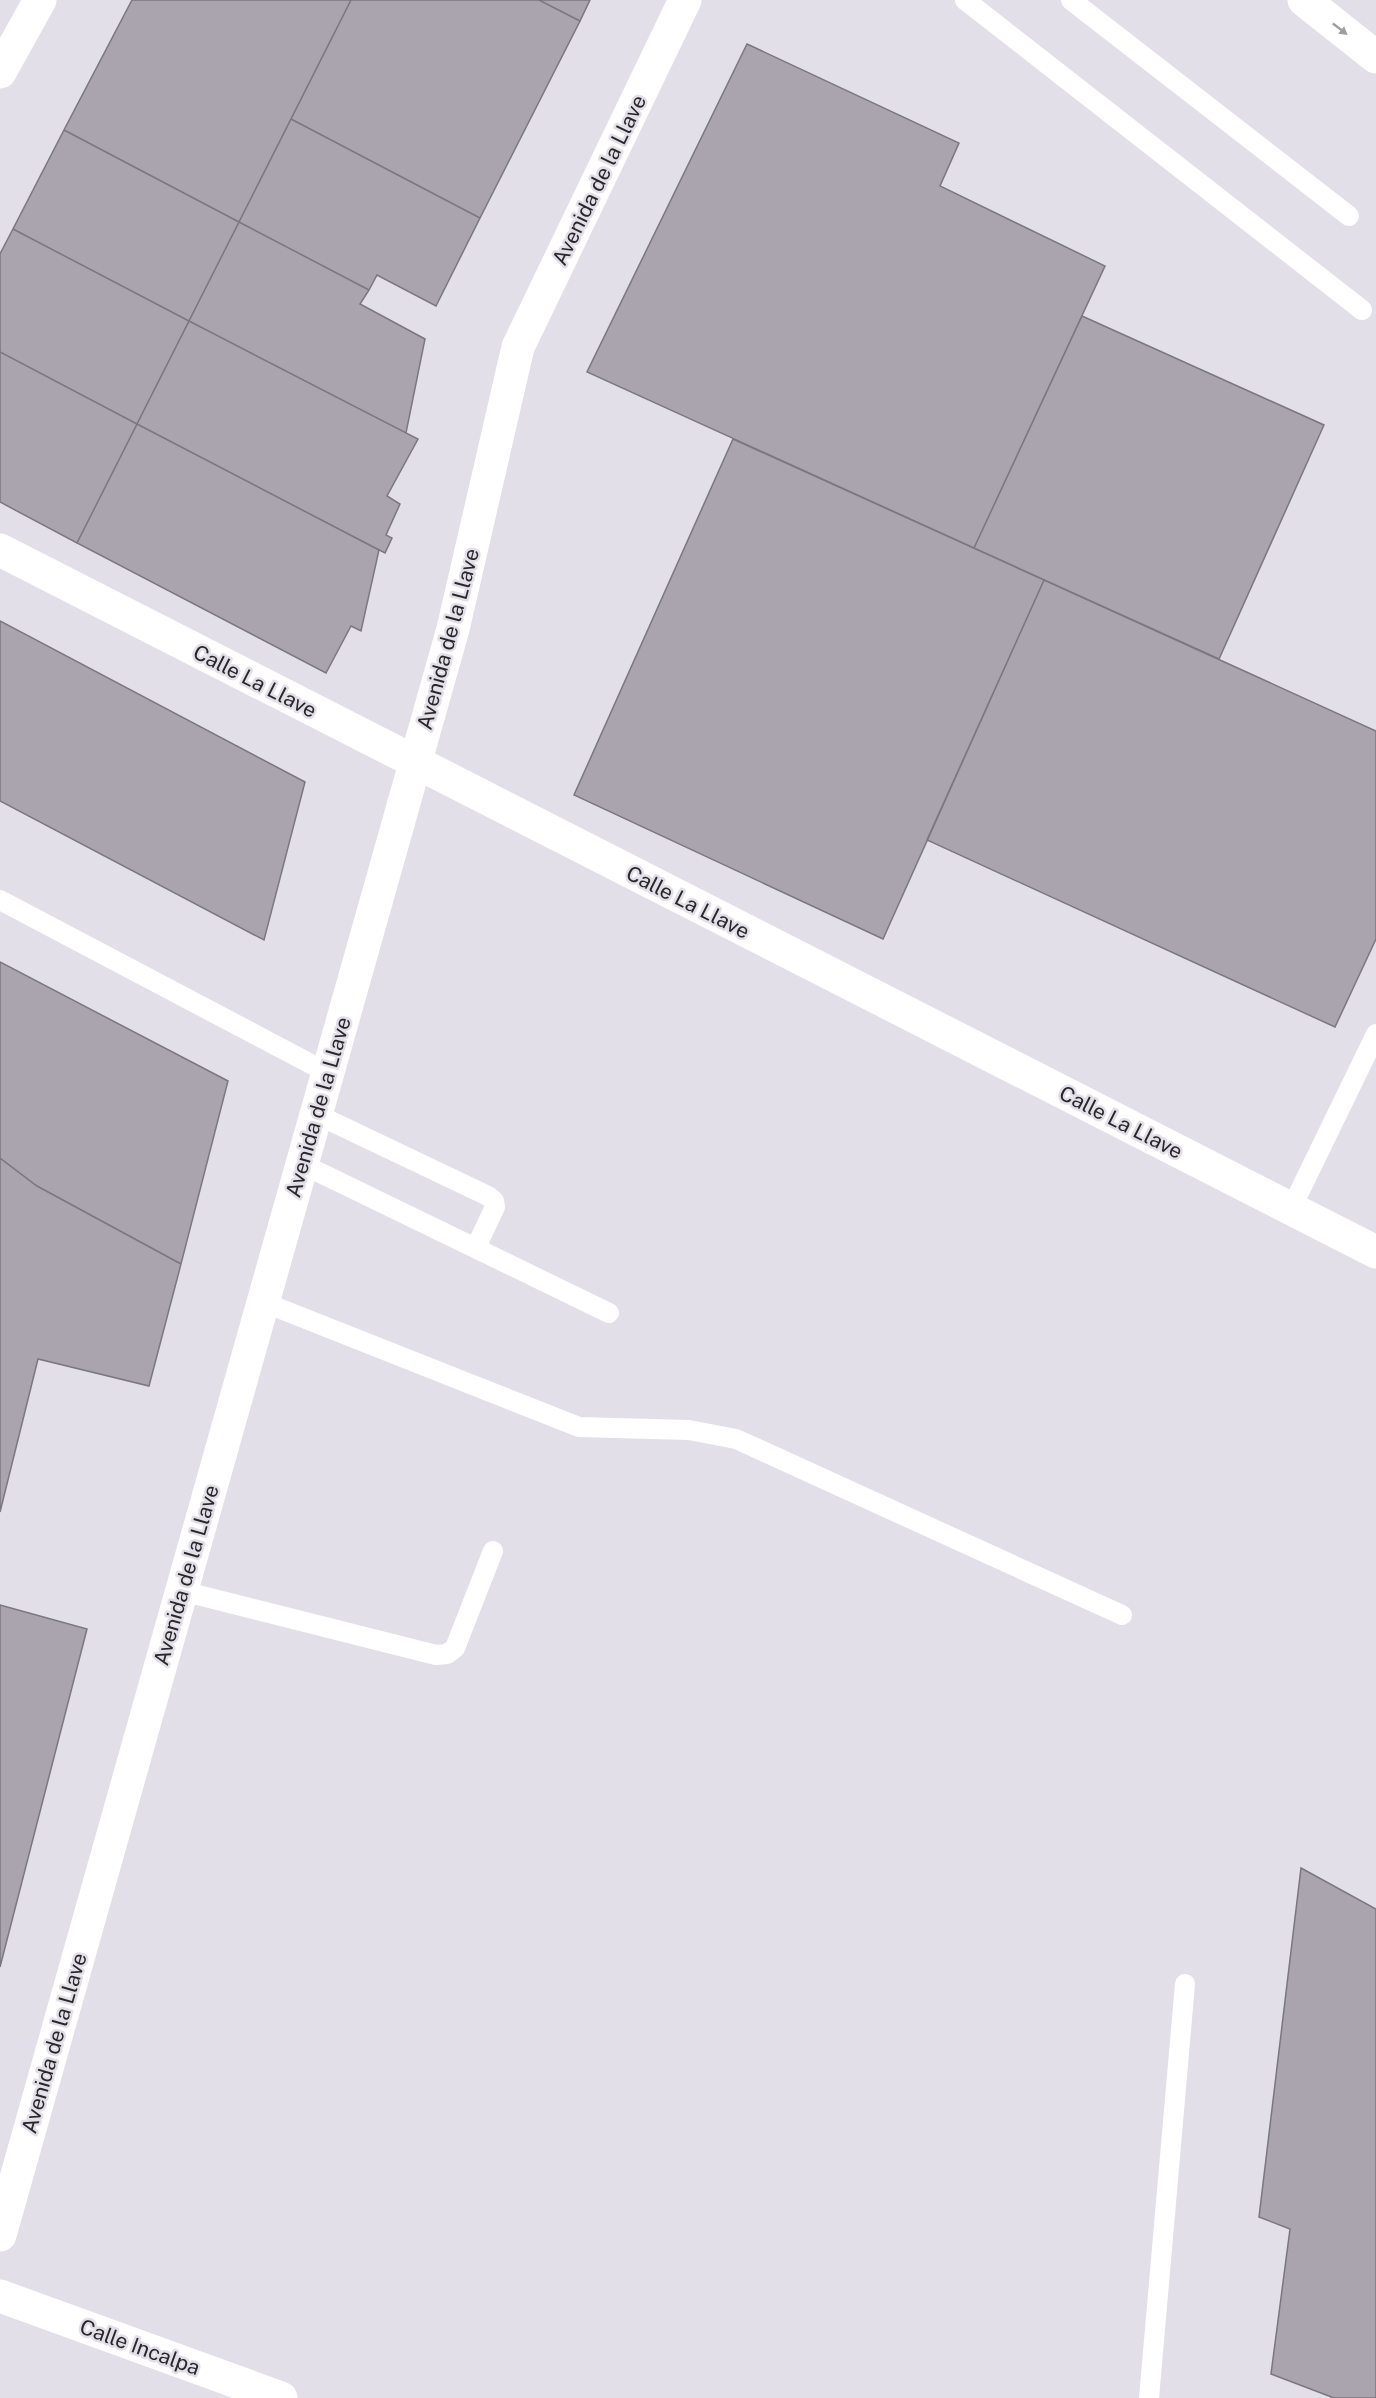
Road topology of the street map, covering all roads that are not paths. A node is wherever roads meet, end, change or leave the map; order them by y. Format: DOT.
graph roads {
  1 [pos="39,0"];
  2 [pos="685,0"];
  3 [pos="965,0"];
  4 [pos="1071,0"];
  5 [pos="1304,0"];
  6 [pos="1376,57"];
  7 [pos="0,72"];
  8 [pos="1349,216"];
  9 [pos="1362,310"];
  10 [pos="0,550"];
  11 [pos="416,762"];
  12 [pos="0,900"];
  13 [pos="1376,1034"];
  14 [pos="328,1073"];
  15 [pos="316,1114"];
  16 [pos="302,1164"];
  17 [pos="1291,1209"];
  18 [pos="476,1247"];
  19 [pos="1376,1252"];
  20 [pos="263,1302"];
  21 [pos="609,1313"];
  22 [pos="493,1551"];
  23 [pos="182,1591"];
  24 [pos="1122,1615"];
  25 [pos="1185,1984"];
  26 [pos="0,2235"];
  27 [pos="0,2296"];
  28 [pos="281,2398"];
  29 [pos="1149,2398"];
  1 -- 7 [label="street"];
  2 -- 11 [label="street, Avenida de la Llave"];
  3 -- 9 [label="lane"];
  4 -- 8 [label="lane"];
  5 -- 6 [label="street, one-way"];
  10 -- 11 [label="street, Calle La Llave"];
  11 -- 14 [label="street, Avenida de la Llave"];
  11 -- 17 [label="street, Calle La Llave"];
  12 -- 14 [label="lane"];
  13 -- 17 [label="lane"];
  14 -- 15 [label="street, Avenida de la Llave"];
  15 -- 16 [label="street, Avenida de la Llave"];
  15 -- 18 [label="lane"];
  16 -- 18 [label="lane"];
  16 -- 20 [label="street, Avenida de la Llave"];
  17 -- 19 [label="street, Calle La Llave"];
  18 -- 21 [label="lane"];
  20 -- 23 [label="street, Avenida de la Llave"];
  20 -- 24 [label="lane"];
  22 -- 23 [label="lane"];
  23 -- 26 [label="street, Avenida de la Llave"];
  25 -- 29 [label="lane"];
  27 -- 28 [label="street, Calle Incalpa"];
}
